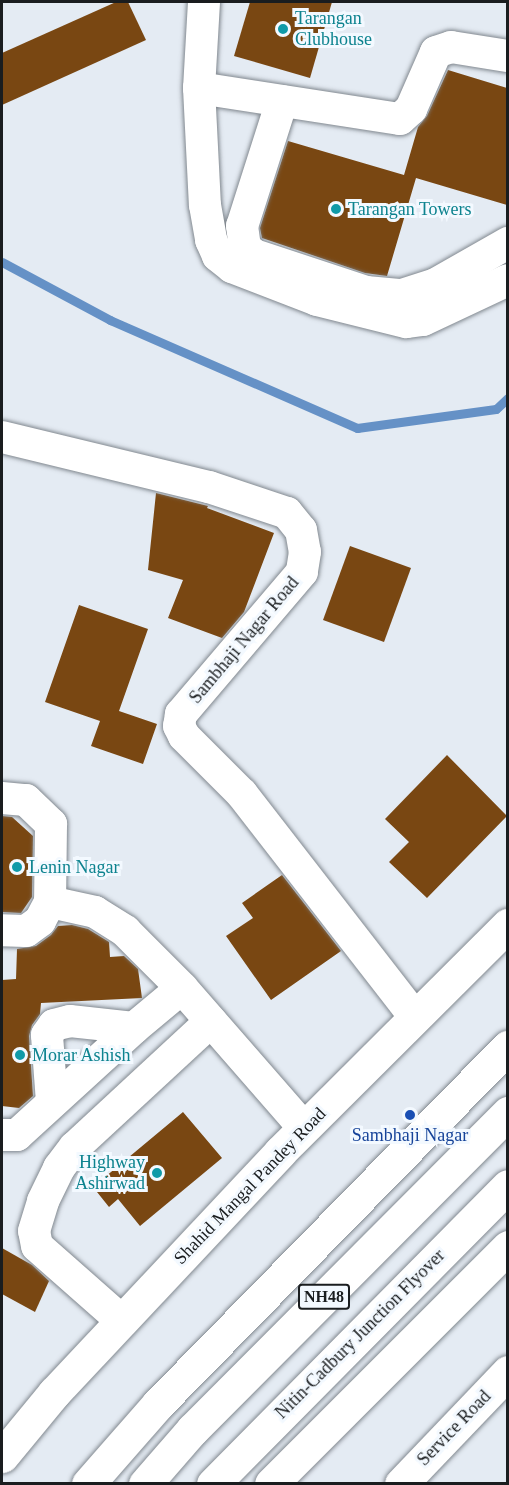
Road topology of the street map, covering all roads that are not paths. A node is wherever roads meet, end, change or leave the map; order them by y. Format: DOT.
graph roads {
  1 [pos="204,2"];
  2 [pos="507,56"];
  3 [pos="199,88"];
  4 [pos="282,101"];
  5 [pos="507,243"];
  6 [pos="507,280"];
  7 [pos="2,436"];
  8 [pos="2,798"];
  9 [pos="50,902"];
  10 [pos="507,925"];
  11 [pos="2,930"];
  12 [pos="182,988"];
  13 [pos="415,1017"];
  14 [pos="211,1021"];
  15 [pos="134,1028"];
  16 [pos="507,1047"];
  17 [pos="52,1102"];
  18 [pos="507,1113"];
  19 [pos="304,1128"];
  20 [pos="2,1135"];
  21 [pos="507,1186"];
  22 [pos="507,1247"];
  23 [pos="122,1321"];
  24 [pos="507,1372"];
  25 [pos="120,1447"];
  26 [pos="2,1456"];
  27 [pos="88,1484"];
  28 [pos="121,1484"];
  29 [pos="145,1484"];
  30 [pos="213,1484"];
  31 [pos="271,1484"];
  32 [pos="401,1484"];
  1 -- 3 [label="street"];
  2 -- 4 [label="street"];
  3 -- 4 [label="street"];
  3 -- 6 [label="street"];
  4 -- 5 [label="street"];
  7 -- 13 [label="street, Sambhaji Nagar Road"];
  8 -- 9 [label="street"];
  9 -- 11 [label="street"];
  9 -- 12 [label="street"];
  10 -- 13 [label="main road, Shahid Mangal Pandey Road"];
  12 -- 14 [label="street"];
  12 -- 15 [label="street"];
  13 -- 19 [label="main road, Shahid Mangal Pandey Road"];
  14 -- 19 [label="street"];
  14 -- 23 [label="street"];
  15 -- 17 [label="street"];
  15 -- 17 [label="street"];
  16 -- 25 [label="main road"];
  17 -- 20 [label="street"];
  18 -- 29 [label="main road, NH48"];
  19 -- 23 [label="main road, Shahid Mangal Pandey Road"];
  21 -- 30 [label="main road, Nitin-Cadbury Junction Flyover / NH48"];
  22 -- 31 [label="main road"];
  23 -- 26 [label="main road, Shahid Mangal Pandey Road"];
  24 -- 32 [label="main road, Service Road"];
  25 -- 27 [label="main road"];
  25 -- 28 [label="main road"];
}
